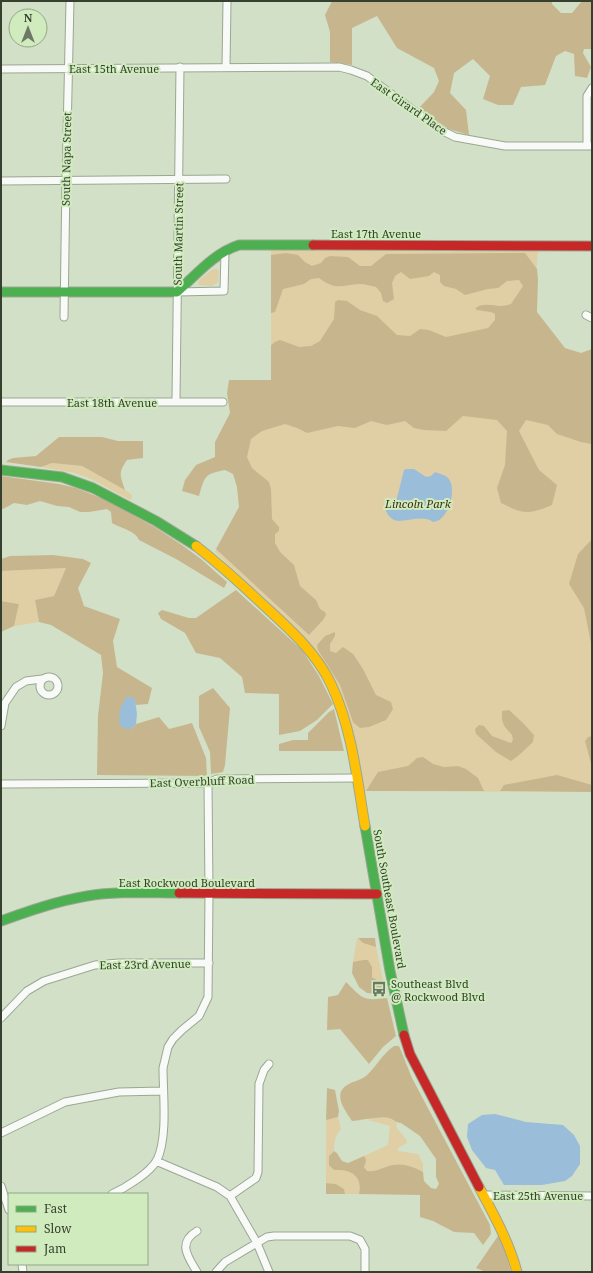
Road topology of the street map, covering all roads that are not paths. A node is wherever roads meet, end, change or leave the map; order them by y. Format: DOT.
graph roads {
  1 [pos="70,1"];
  2 [pos="227,1"];
  3 [pos="180,67"];
  4 [pos="226,67"];
  5 [pos="68,68"];
  6 [pos="1,69"];
  7 [pos="592,88"];
  8 [pos="590,146"];
  9 [pos="226,179"];
  10 [pos="66,180"];
  11 [pos="179,180"];
  12 [pos="1,181"];
  13 [pos="592,246"];
  14 [pos="225,251"];
  15 [pos="1,292"];
  16 [pos="64,292"];
  17 [pos="177,292"];
  18 [pos="64,317"];
  19 [pos="176,401"];
  20 [pos="1,402"];
  21 [pos="223,402"];
  22 [pos="1,470"];
  23 [pos="42,679"];
  24 [pos="1,726"];
  25 [pos="356,778"];
  26 [pos="208,783"];
  27 [pos="1,784"];
  28 [pos="209,894"];
  29 [pos="377,894"];
  30 [pos="1,920"];
  31 [pos="209,963"];
  32 [pos="1,1018"];
  33 [pos="269,1064"];
  34 [pos="163,1090"];
  35 [pos="1,1133"];
  36 [pos="156,1161"];
  37 [pos="1,1186"];
  38 [pos="114,1193"];
  39 [pos="484,1195"];
  40 [pos="230,1196"];
  41 [pos="592,1196"];
  42 [pos="8,1207"];
  43 [pos="197,1231"];
  44 [pos="256,1243"];
  45 [pos="197,1272"];
  46 [pos="216,1272"];
  47 [pos="269,1272"];
  48 [pos="365,1272"];
  49 [pos="517,1272"];
  1 -- 5 [label="street, South Napa Street"];
  2 -- 4 [label="street"];
  3 -- 4 [label="street, East 15th Avenue"];
  3 -- 5 [label="street, East 15th Avenue"];
  3 -- 11 [label="street, South Martin Street"];
  4 -- 8 [label="street, East Girard Place"];
  5 -- 6 [label="street, East 15th Avenue"];
  5 -- 10 [label="street, South Napa Street"];
  7 -- 8 [label="street"];
  9 -- 11 [label="street"];
  10 -- 11 [label="street"];
  10 -- 12 [label="street"];
  10 -- 16 [label="street, South Napa Street"];
  11 -- 17 [label="street, South Martin Street"];
  13 -- 14 [label="main road, East 17th Avenue"];
  14 -- 17 [label="main road, East 17th Avenue"];
  14 -- 17 [label="street"];
  15 -- 16 [label="main road"];
  16 -- 17 [label="main road"];
  16 -- 18 [label="street, South Napa Street"];
  17 -- 19 [label="street, South Martin Street"];
  19 -- 20 [label="street, East 18th Avenue"];
  19 -- 21 [label="street, East 18th Avenue"];
  22 -- 25 [label="main road, South Southeast Boulevard"];
  23 -- 24 [label="street"];
  25 -- 26 [label="street, East Overbluff Road"];
  25 -- 29 [label="main road, South Southeast Boulevard"];
  26 -- 27 [label="street, East Overbluff Road"];
  26 -- 28 [label="street"];
  28 -- 29 [label="main road, East Rockwood Boulevard"];
  28 -- 30 [label="main road, East Rockwood Boulevard"];
  28 -- 31 [label="street"];
  29 -- 39 [label="main road, South Southeast Boulevard"];
  31 -- 32 [label="street, East 23rd Avenue"];
  31 -- 34 [label="street"];
  33 -- 40 [label="street"];
  34 -- 35 [label="street"];
  34 -- 36 [label="street"];
  36 -- 38 [label="street"];
  36 -- 40 [label="street"];
  37 -- 42 [label="street"];
  39 -- 41 [label="street, East 25th Avenue"];
  39 -- 49 [label="main road, South Southeast Boulevard"];
  40 -- 44 [label="street"];
  43 -- 45 [label="street"];
  44 -- 46 [label="street"];
  44 -- 47 [label="street"];
  44 -- 48 [label="street"];
}
